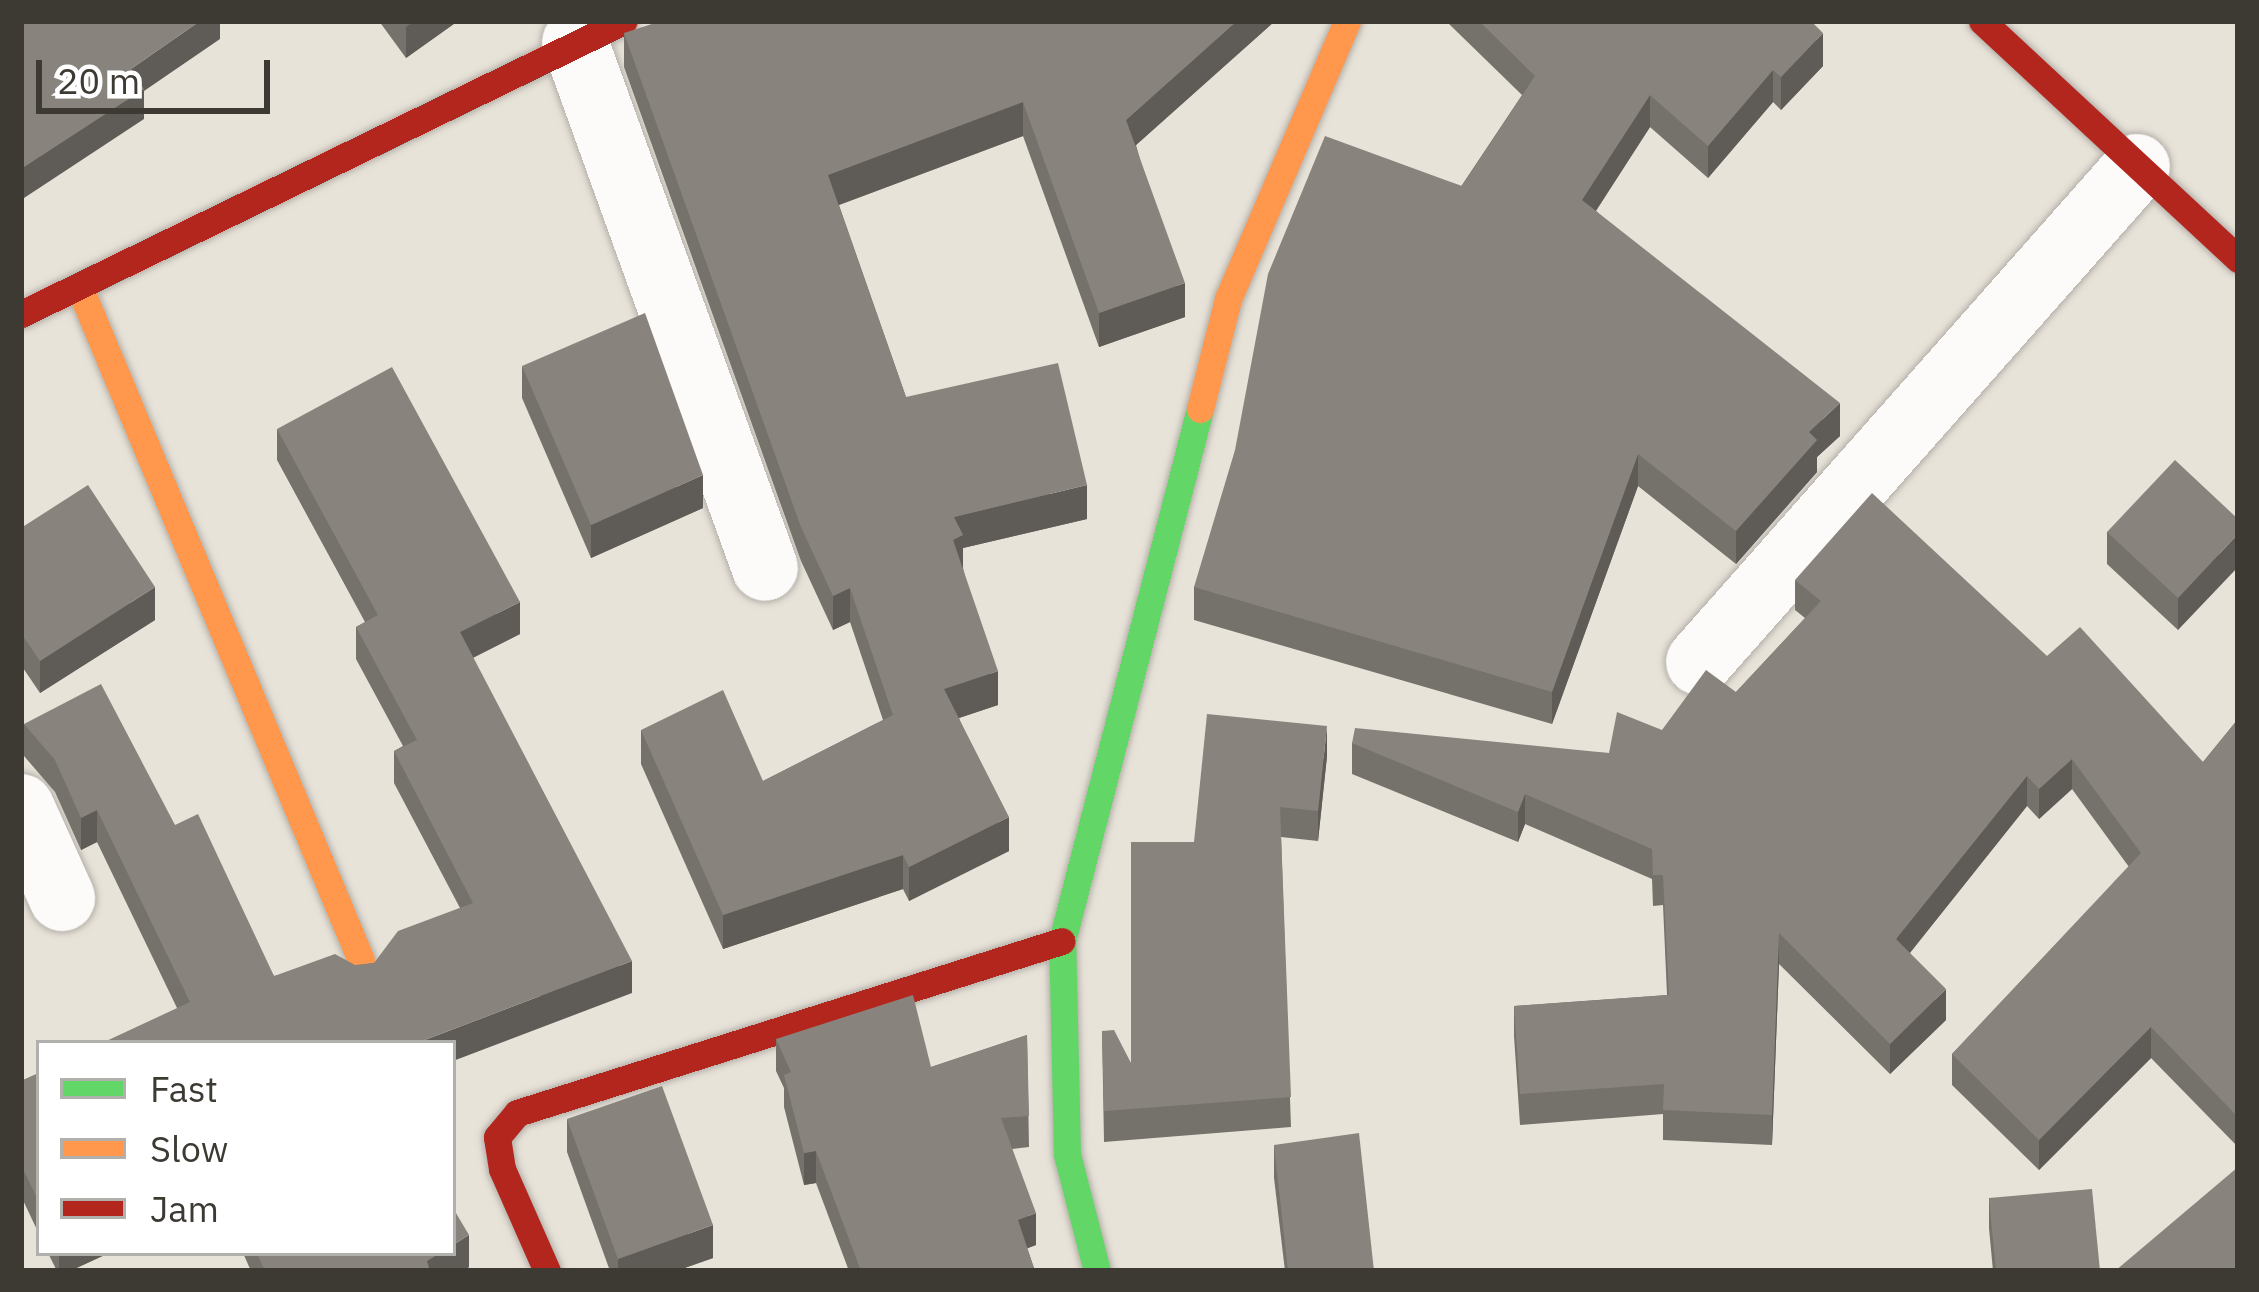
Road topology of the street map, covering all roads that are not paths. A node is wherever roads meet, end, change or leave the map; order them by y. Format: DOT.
graph roads {
  1 [pos="1347,21"];
  2 [pos="1982,21"];
  3 [pos="600,32"];
  4 [pos="2138,167"];
  5 [pos="2238,259"];
  6 [pos="79,286"];
  7 [pos="21,314"];
  8 [pos="765,568"];
  9 [pos="1699,662"];
  10 [pos="21,807"];
  11 [pos="62,898"];
  12 [pos="1062,941"];
  13 [pos="361,960"];
  14 [pos="548,1271"];
  15 [pos="1097,1271"];
  1 -- 12 [label="street"];
  2 -- 4 [label="street"];
  3 -- 6 [label="street"];
  3 -- 8 [label="street"];
  4 -- 5 [label="street"];
  4 -- 9 [label="street"];
  6 -- 7 [label="street"];
  6 -- 13 [label="street"];
  10 -- 11 [label="street"];
  12 -- 14 [label="street"];
  12 -- 15 [label="street"];
}
